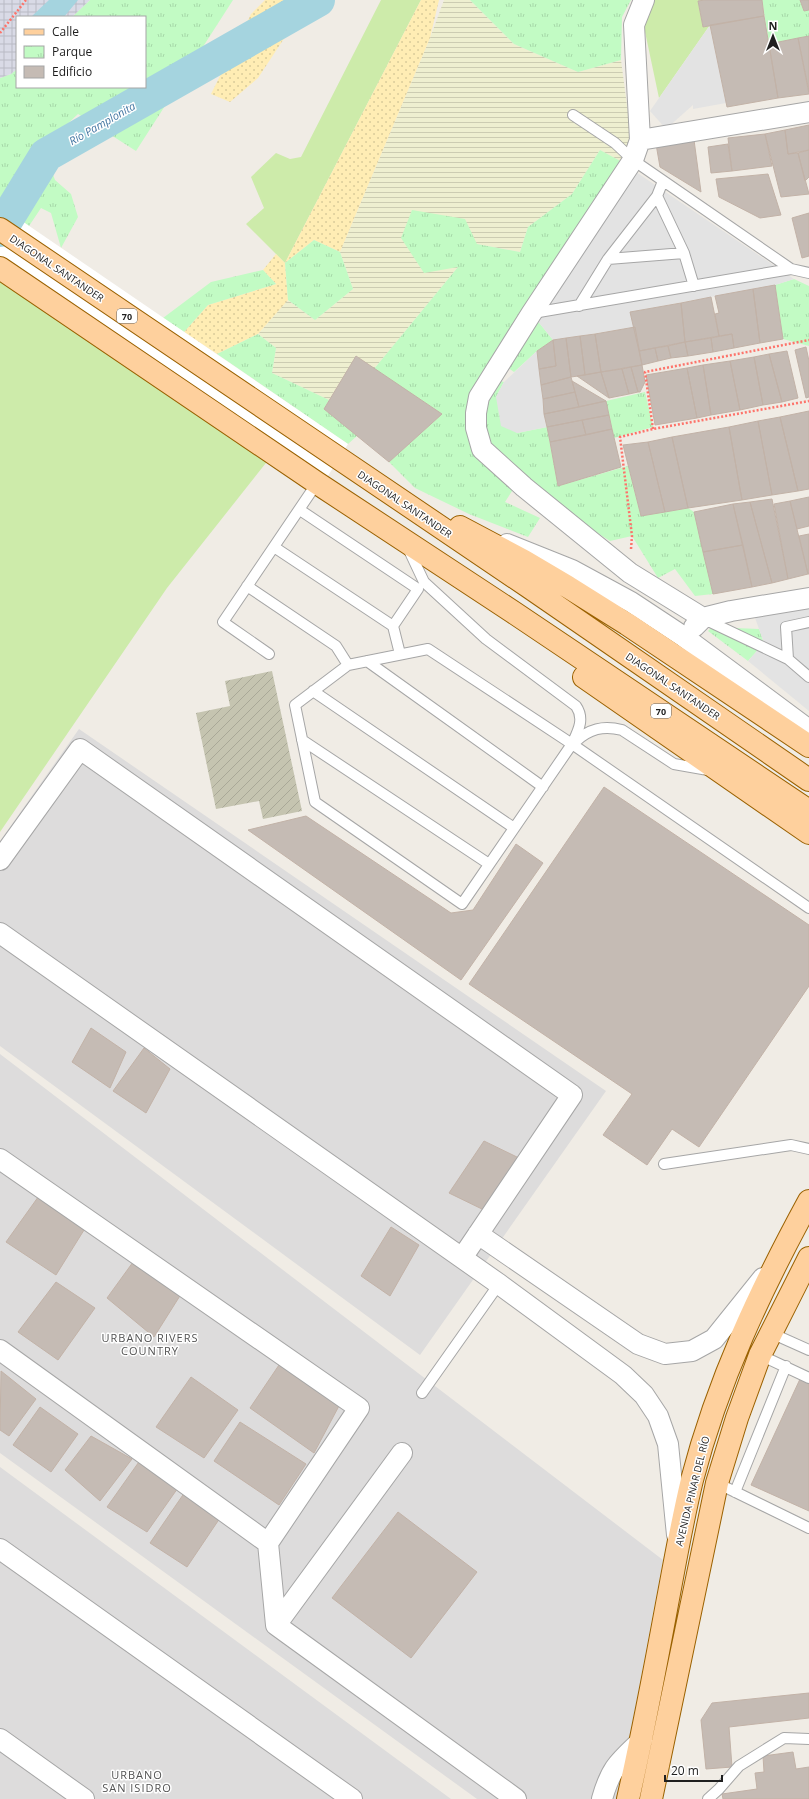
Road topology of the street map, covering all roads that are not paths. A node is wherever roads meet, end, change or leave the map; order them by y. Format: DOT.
graph roads {
  1 [pos="644,0"];
  2 [pos="809,112"];
  3 [pos="573,115"];
  4 [pos="640,140"];
  5 [pos="634,160"];
  6 [pos="663,181"];
  7 [pos="657,196"];
  8 [pos="0,229"];
  9 [pos="684,253"];
  10 [pos="608,259"];
  11 [pos="0,268"];
  12 [pos="791,269"];
  13 [pos="809,273"];
  14 [pos="694,286"];
  15 [pos="579,306"];
  16 [pos="531,314"];
  17 [pos="317,483"];
  18 [pos="300,510"];
  19 [pos="417,512"];
  20 [pos="468,530"];
  21 [pos="405,541"];
  22 [pos="274,547"];
  23 [pos="247,586"];
  24 [pos="809,598"];
  25 [pos="703,618"];
  26 [pos="809,622"];
  27 [pos="393,626"];
  28 [pos="684,637"];
  29 [pos="269,654"];
  30 [pos="400,654"];
  31 [pos="788,659"];
  32 [pos="367,661"];
  33 [pos="348,665"];
  34 [pos="809,677"];
  35 [pos="313,691"];
  36 [pos="809,730"];
  37 [pos="302,740"];
  38 [pos="572,744"];
  39 [pos="809,746"];
  40 [pos="723,773"];
  41 [pos="809,780"];
  42 [pos="543,787"];
  43 [pos="809,811"];
  44 [pos="514,828"];
  45 [pos="809,833"];
  46 [pos="0,860"];
  47 [pos="489,864"];
  48 [pos="809,908"];
  49 [pos="0,933"];
  50 [pos="809,1149"];
  51 [pos="0,1159"];
  52 [pos="664,1164"];
  53 [pos="809,1201"];
  54 [pos="478,1234"];
  55 [pos="462,1258"];
  56 [pos="809,1258"];
  57 [pos="516,1261"];
  58 [pos="774,1264"];
  59 [pos="499,1284"];
  60 [pos="771,1333"];
  61 [pos="0,1350"];
  62 [pos="809,1350"];
  63 [pos="760,1355"];
  64 [pos="786,1366"];
  65 [pos="809,1378"];
  66 [pos="422,1393"];
  67 [pos="402,1453"];
  68 [pos="726,1487"];
  69 [pos="809,1528"];
  70 [pos="268,1543"];
  71 [pos="678,1545"];
  72 [pos="0,1549"];
  73 [pos="276,1625"];
  74 [pos="0,1739"];
  75 [pos="809,1739"];
  76 [pos="642,1740"];
  77 [pos="84,1799"];
  78 [pos="352,1799"];
  79 [pos="516,1799"];
  80 [pos="602,1799"];
  81 [pos="628,1799"];
  82 [pos="651,1799"];
  83 [pos="708,1799"];
  1 -- 4 [label="street"];
  2 -- 4 [label="street"];
  3 -- 5 [label="lane"];
  4 -- 5 [label="street"];
  5 -- 6 [label="lane"];
  5 -- 16 [label="street"];
  6 -- 7 [label="lane"];
  6 -- 12 [label="lane"];
  7 -- 9 [label="lane"];
  7 -- 10 [label="lane"];
  8 -- 19 [label="main road, DIAGONAL SANTANDER / 70"];
  9 -- 10 [label="lane"];
  9 -- 14 [label="lane"];
  10 -- 15 [label="lane"];
  11 -- 17 [label="main road, 70"];
  12 -- 13 [label="lane"];
  12 -- 14 [label="lane"];
  14 -- 15 [label="lane"];
  15 -- 16 [label="lane"];
  16 -- 25 [label="street"];
  17 -- 18 [label="lane"];
  17 -- 21 [label="main road, 70"];
  18 -- 22 [label="lane"];
  18 -- 27 [label="lane"];
  19 -- 20 [label="main road"];
  19 -- 41 [label="main road, DIAGONAL SANTANDER / 70"];
  20 -- 28 [label="street"];
  20 -- 39 [label="main road"];
  21 -- 38 [label="lane"];
  21 -- 40 [label="main road"];
  21 -- 43 [label="main road, 70"];
  22 -- 23 [label="lane"];
  22 -- 27 [label="lane"];
  23 -- 29 [label="lane"];
  23 -- 33 [label="lane"];
  24 -- 25 [label="street"];
  25 -- 28 [label="street"];
  25 -- 31 [label="lane"];
  26 -- 31 [label="lane"];
  27 -- 30 [label="lane"];
  28 -- 36 [label="street"];
  30 -- 32 [label="lane"];
  30 -- 38 [label="lane"];
  31 -- 34 [label="lane"];
  32 -- 33 [label="lane"];
  32 -- 42 [label="lane"];
  33 -- 35 [label="lane"];
  35 -- 37 [label="lane"];
  35 -- 44 [label="lane"];
  37 -- 47 [label="lane"];
  37 -- 47 [label="lane"];
  38 -- 40 [label="lane"];
  38 -- 42 [label="lane"];
  38 -- 48 [label="lane"];
  40 -- 45 [label="main road"];
  42 -- 44 [label="lane"];
  44 -- 47 [label="lane"];
  46 -- 54 [label="street"];
  49 -- 55 [label="street"];
  50 -- 52 [label="lane"];
  51 -- 70 [label="street"];
  53 -- 58 [label="main road, AVENIDA PINAR DEL RÍO"];
  54 -- 55 [label="street"];
  54 -- 57 [label="street"];
  55 -- 59 [label="street"];
  56 -- 60 [label="main road"];
  57 -- 58 [label="street"];
  57 -- 59 [label="street"];
  58 -- 71 [label="main road, AVENIDA PINAR DEL RÍO"];
  59 -- 66 [label="lane"];
  59 -- 71 [label="street"];
  60 -- 62 [label="lane"];
  60 -- 63 [label="main road"];
  61 -- 70 [label="street"];
  63 -- 64 [label="lane"];
  63 -- 68 [label="main road"];
  64 -- 65 [label="lane"];
  64 -- 68 [label="lane"];
  67 -- 73 [label="street"];
  68 -- 69 [label="lane"];
  68 -- 82 [label="main road"];
  70 -- 73 [label="street"];
  71 -- 76 [label="main road, AVENIDA PINAR DEL RÍO"];
  72 -- 78 [label="street"];
  73 -- 79 [label="street"];
  74 -- 77 [label="street"];
  75 -- 83 [label="lane"];
  76 -- 80 [label="street"];
  76 -- 81 [label="main road, AVENIDA PINAR DEL RÍO"];
}
